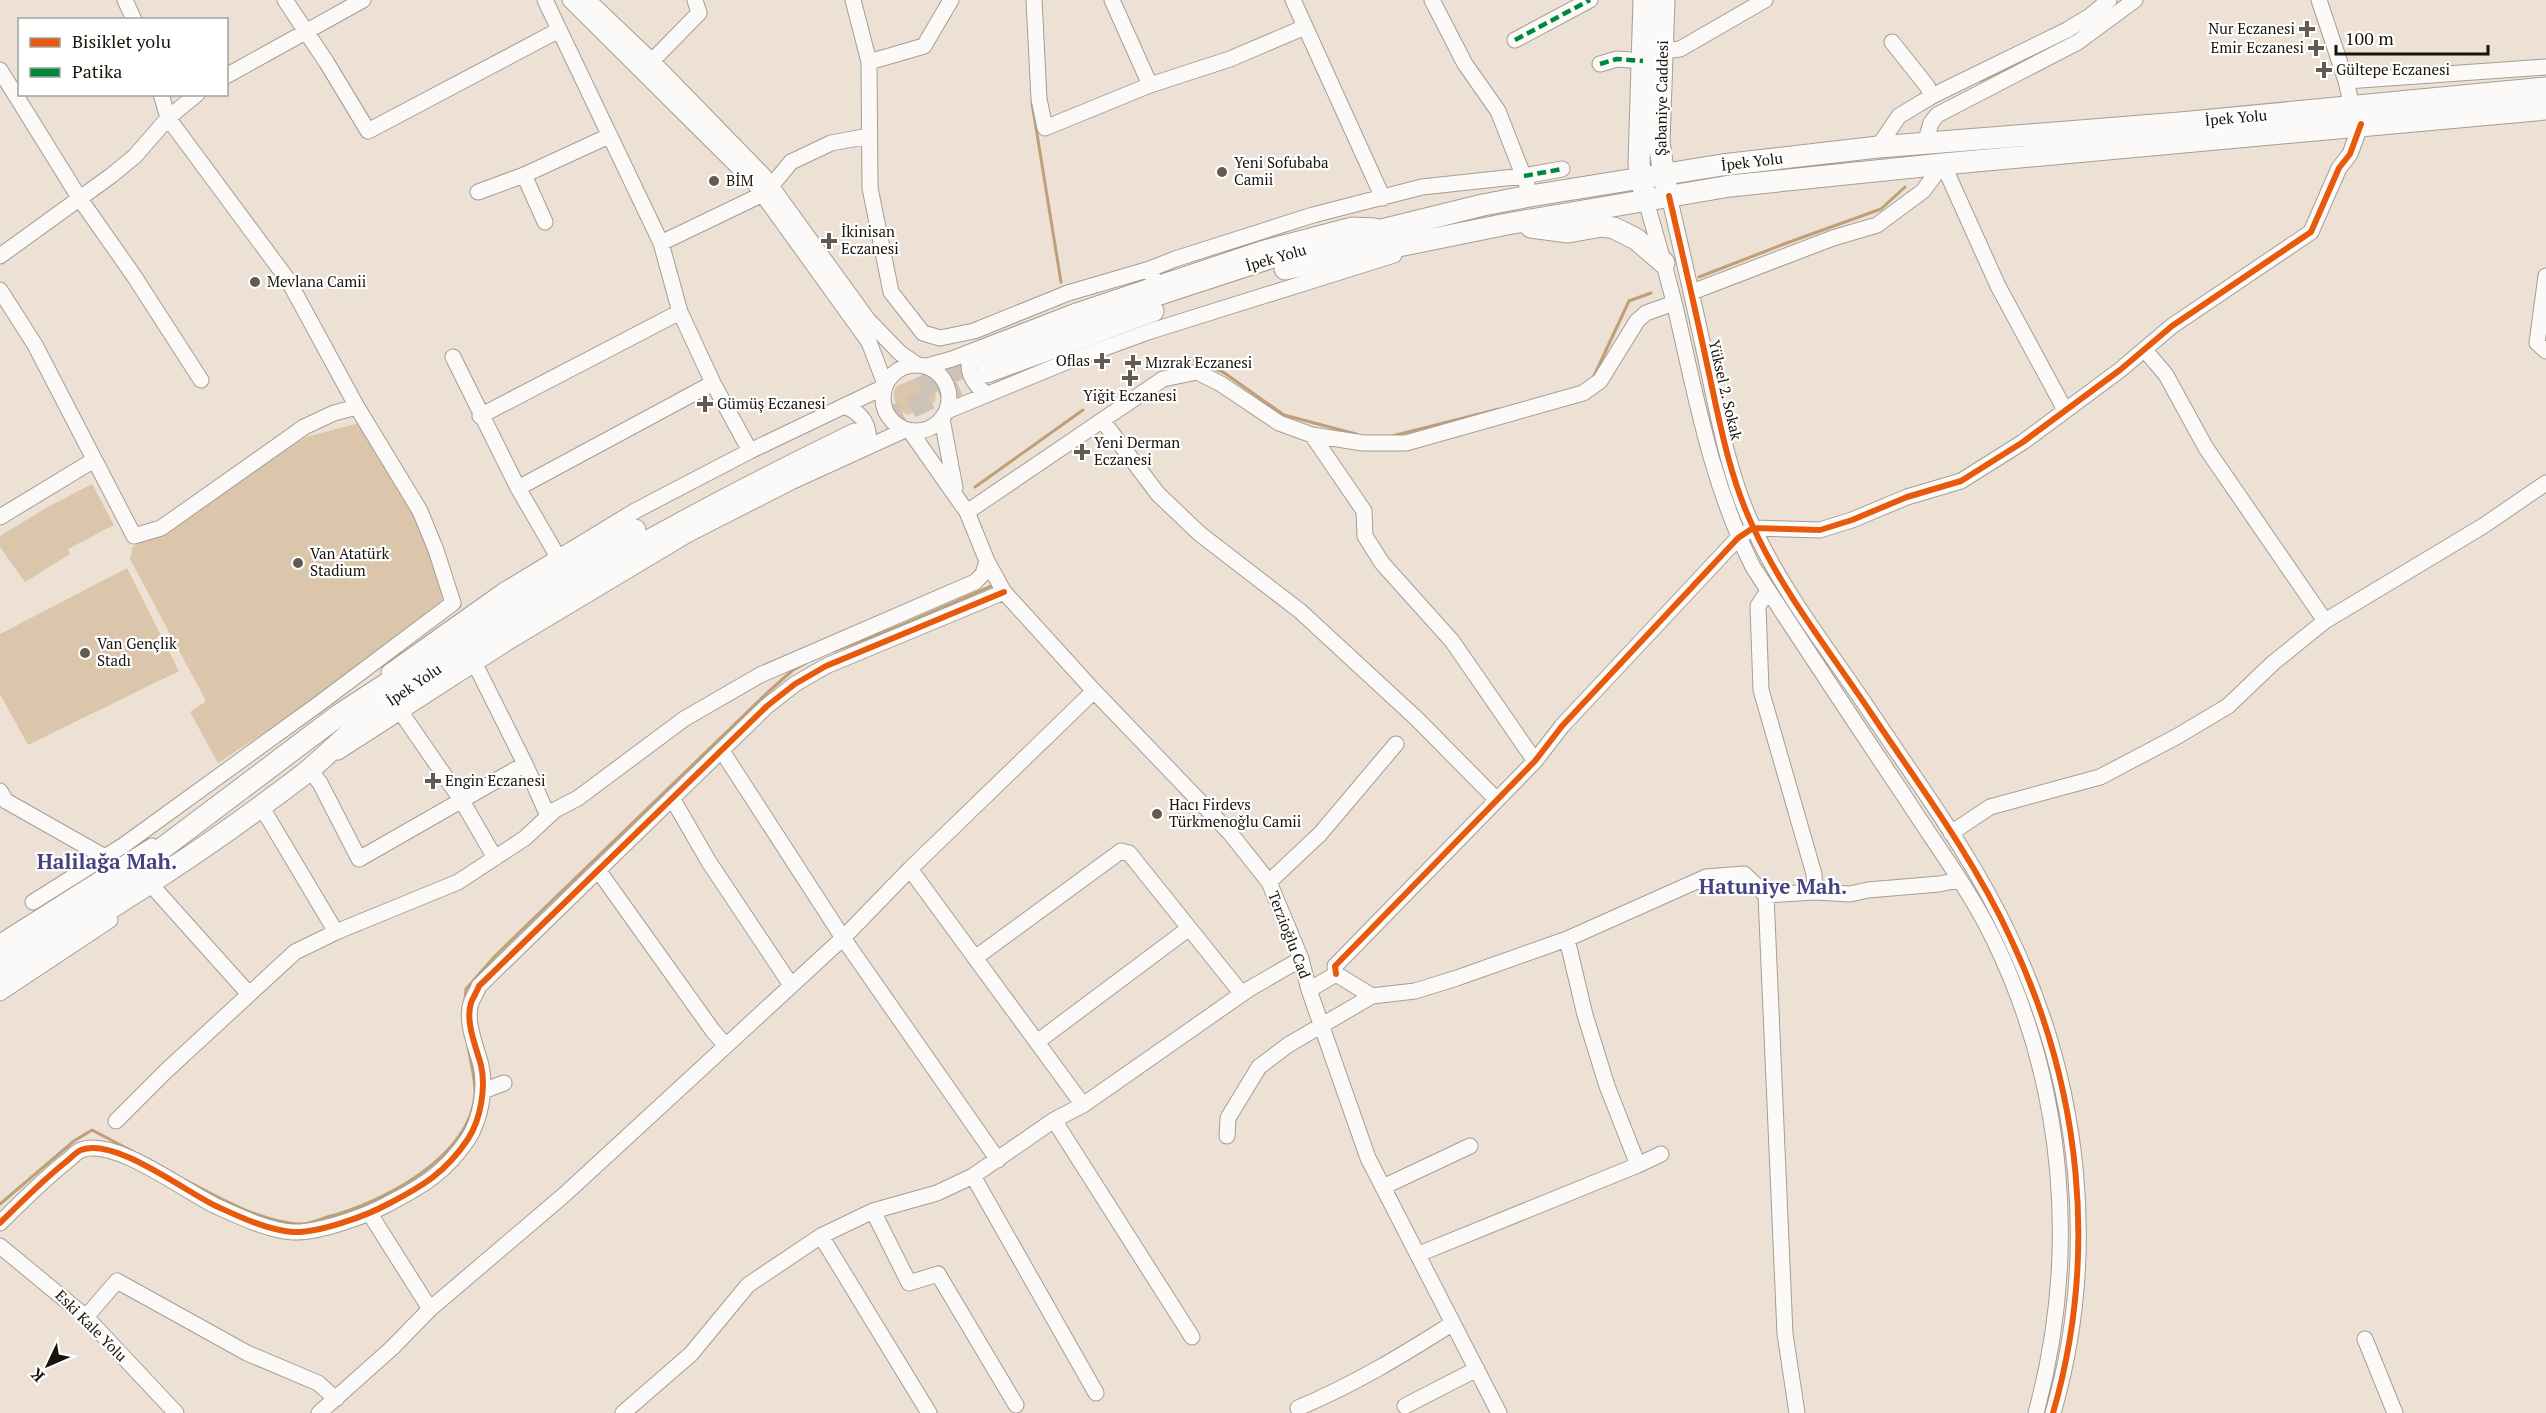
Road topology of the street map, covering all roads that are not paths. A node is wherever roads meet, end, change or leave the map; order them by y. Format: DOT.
graph roads {
  1 [pos="125,0"];
  2 [pos="285,0"];
  3 [pos="363,0"];
  4 [pos="545,0"];
  5 [pos="570,0"];
  6 [pos="588,0"];
  7 [pos="695,0"];
  8 [pos="853,0"];
  9 [pos="951,0"];
  10 [pos="1034,0"];
  11 [pos="1112,0"];
  12 [pos="1293,0"];
  13 [pos="1432,0"];
  14 [pos="1590,0"];
  15 [pos="1644,0"];
  16 [pos="1664,0"];
  17 [pos="1765,0"];
  18 [pos="2109,0"];
  19 [pos="2135,0"];
  20 [pos="2319,0"];
  21 [pos="133,18"];
  22 [pos="1305,27"];
  23 [pos="559,30"];
  24 [pos="306,31"];
  25 [pos="1515,40"];
  26 [pos="1892,42"];
  27 [pos="1663,51"];
  28 [pos="652,61"];
  29 [pos="1643,61"];
  30 [pos="869,62"];
  31 [pos="1600,64"];
  32 [pos="2546,67"];
  33 [pos="0,70"];
  34 [pos="228,75"];
  35 [pos="2346,81"];
  36 [pos="1150,85"];
  37 [pos="2546,88"];
  38 [pos="162,96"];
  39 [pos="195,96"];
  40 [pos="1932,96"];
  41 [pos="2546,109"];
  42 [pos="2356,116"];
  43 [pos="168,118"];
  44 [pos="609,136"];
  45 [pos="869,136"];
  46 [pos="1925,143"];
  47 [pos="1878,147"];
  48 [pos="1943,164"];
  49 [pos="1562,169"];
  50 [pos="524,175"];
  51 [pos="1664,176"];
  52 [pos="1641,179"];
  53 [pos="1527,186"];
  54 [pos="767,189"];
  55 [pos="478,192"];
  56 [pos="1669,196"];
  57 [pos="1383,198"];
  58 [pos="80,199"];
  59 [pos="1646,201"];
  60 [pos="545,222"];
  61 [pos="1507,224"];
  62 [pos="1396,226"];
  63 [pos="1453,236"];
  64 [pos="661,243"];
  65 [pos="0,256"];
  66 [pos="1664,263"];
  67 [pos="1152,276"];
  68 [pos="2546,276"];
  69 [pos="0,290"];
  70 [pos="1692,292"];
  71 [pos="1674,303"];
  72 [pos="680,312"];
  73 [pos="2145,350"];
  74 [pos="2546,351"];
  75 [pos="453,357"];
  76 [pos="980,361"];
  77 [pos="922,365"];
  78 [pos="201,380"];
  79 [pos="713,383"];
  80 [pos="885,385"];
  81 [pos="986,394"];
  82 [pos="357,407"];
  83 [pos="2065,410"];
  84 [pos="944,415"];
  85 [pos="480,416"];
  86 [pos="1102,420"];
  87 [pos="854,427"];
  88 [pos="908,430"];
  89 [pos="1312,435"];
  90 [pos="750,451"];
  91 [pos="93,460"];
  92 [pos="2546,483"];
  93 [pos="518,488"];
  94 [pos="956,494"];
  95 [pos="968,512"];
  96 [pos="0,517"];
  97 [pos="1753,528"];
  98 [pos="1738,538"];
  99 [pos="558,557"];
  100 [pos="987,561"];
  101 [pos="1768,591"];
  102 [pos="1004,592"];
  103 [pos="2325,621"];
  104 [pos="475,664"];
  105 [pos="1094,691"];
  106 [pos="400,711"];
  107 [pos="339,715"];
  108 [pos="1396,744"];
  109 [pos="722,751"];
  110 [pos="1535,761"];
  111 [pos="525,764"];
  112 [pos="309,769"];
  113 [pos="0,791"];
  114 [pos="672,798"];
  115 [pos="1497,800"];
  116 [pos="462,801"];
  117 [pos="261,806"];
  118 [pos="211,810"];
  119 [pos="548,816"];
  120 [pos="1951,833"];
  121 [pos="105,857"];
  122 [pos="191,858"];
  123 [pos="495,858"];
  124 [pos="119,865"];
  125 [pos="910,869"];
  126 [pos="598,870"];
  127 [pos="1959,880"];
  128 [pos="1269,882"];
  129 [pos="154,888"];
  130 [pos="1815,892"];
  131 [pos="1766,895"];
  132 [pos="33,902"];
  133 [pos="1188,929"];
  134 [pos="336,932"];
  135 [pos="843,938"];
  136 [pos="1567,939"];
  137 [pos="0,942"];
  138 [pos="0,958"];
  139 [pos="975,958"];
  140 [pos="1301,959"];
  141 [pos="1336,974"];
  142 [pos="0,978"];
  143 [pos="791,985"];
  144 [pos="1310,990"];
  145 [pos="0,993"];
  146 [pos="248,993"];
  147 [pos="1242,994"];
  148 [pos="1372,996"];
  149 [pos="1321,1025"];
  150 [pos="1037,1042"];
  151 [pos="726,1046"];
  152 [pos="504,1083"];
  153 [pos="483,1090"];
  154 [pos="1083,1105"];
  155 [pos="1054,1120"];
  156 [pos="116,1121"];
  157 [pos="1227,1136"];
  158 [pos="1470,1146"];
  159 [pos="1661,1154"];
  160 [pos="998,1161"];
  161 [pos="1638,1165"];
  162 [pos="973,1176"];
  163 [pos="1383,1187"];
  164 [pos="873,1210"];
  165 [pos="370,1214"];
  166 [pos="0,1223"];
  167 [pos="821,1236"];
  168 [pos="0,1246"];
  169 [pos="1419,1254"];
  170 [pos="430,1309"];
  171 [pos="86,1317"];
  172 [pos="1453,1323"];
  173 [pos="1192,1337"];
  174 [pos="2365,1339"];
  175 [pos="1477,1369"];
  176 [pos="1096,1393"];
  177 [pos="336,1399"];
  178 [pos="1016,1405"];
  179 [pos="1405,1406"];
  180 [pos="1298,1408"];
  181 [pos="176,1413"];
  182 [pos="319,1413"];
  183 [pos="623,1413"];
  184 [pos="929,1413"];
  185 [pos="1499,1413"];
  186 [pos="1797,1413"];
  187 [pos="2036,1413"];
  188 [pos="2053,1413"];
  189 [pos="2396,1413"];
  1 -- 21 [label="street"];
  2 -- 24 [label="street"];
  3 -- 24 [label="street"];
  4 -- 23 [label="street"];
  5 -- 54 [label="street"];
  6 -- 28 [label="street"];
  7 -- 28 [label="street"];
  8 -- 30 [label="street"];
  9 -- 30 [label="street"];
  10 -- 36 [label="street"];
  11 -- 36 [label="street"];
  12 -- 22 [label="street"];
  13 -- 53 [label="street"];
  14 -- 25 [label="street"];
  15 -- 29 [label="highway"];
  16 -- 27 [label="highway, Şabaniye Caddesi"];
  17 -- 27 [label="street"];
  18 -- 40 [label="street"];
  19 -- 46 [label="street"];
  20 -- 35 [label="street"];
  22 -- 36 [label="street"];
  22 -- 57 [label="street"];
  23 -- 24 [label="street"];
  23 -- 44 [label="street"];
  24 -- 34 [label="street"];
  26 -- 40 [label="street"];
  27 -- 51 [label="highway, Şabaniye Caddesi"];
  28 -- 54 [label="street"];
  29 -- 31 [label="street"];
  29 -- 52 [label="highway"];
  30 -- 45 [label="street"];
  32 -- 35 [label="street"];
  33 -- 58 [label="street"];
  35 -- 42 [label="street"];
  37 -- 42 [label="highway, İpek Yolu"];
  38 -- 43 [label="street"];
  39 -- 43 [label="street"];
  40 -- 47 [label="street"];
  41 -- 42 [label="highway, İpek Yolu"];
  42 -- 46 [label="highway, İpek Yolu"];
  42 -- 48 [label="highway, İpek Yolu"];
  42 -- 73 [label="street"];
  43 -- 58 [label="street"];
  43 -- 82 [label="street"];
  44 -- 50 [label="street"];
  44 -- 64 [label="street"];
  45 -- 54 [label="street"];
  45 -- 67 [label="street"];
  46 -- 47 [label="highway, İpek Yolu"];
  47 -- 51 [label="highway, İpek Yolu"];
  48 -- 56 [label="highway, İpek Yolu"];
  48 -- 70 [label="street"];
  48 -- 83 [label="street"];
  49 -- 53 [label="street"];
  50 -- 55 [label="street"];
  50 -- 60 [label="street"];
  51 -- 52 [label="highway, İpek Yolu"];
  51 -- 56 [label="highway, Şabaniye Caddesi"];
  52 -- 53 [label="highway, İpek Yolu"];
  52 -- 59 [label="highway"];
  53 -- 57 [label="street"];
  53 -- 62 [label="highway, İpek Yolu"];
  54 -- 64 [label="street"];
  54 -- 77 [label="street"];
  54 -- 80 [label="street"];
  56 -- 59 [label="highway, İpek Yolu"];
  56 -- 70 [label="street, Yüksel 2. Sokak"];
  57 -- 67 [label="street"];
  58 -- 65 [label="street"];
  58 -- 78 [label="street"];
  59 -- 61 [label="highway, İpek Yolu"];
  59 -- 66 [label="street, Yüksel 2. Sokak"];
  61 -- 63 [label="highway, İpek Yolu"];
  61 -- 66 [label="highway"];
  62 -- 67 [label="street"];
  62 -- 76 [label="highway, İpek Yolu"];
  63 -- 76 [label="highway, İpek Yolu"];
  63 -- 81 [label="street"];
  64 -- 72 [label="street"];
  66 -- 71 [label="street, Yüksel 2. Sokak"];
  67 -- 76 [label="street"];
  68 -- 74 [label="street"];
  69 -- 91 [label="street"];
  70 -- 97 [label="street, Yüksel 2. Sokak"];
  71 -- 89 [label="street"];
  71 -- 98 [label="street, Yüksel 2. Sokak"];
  72 -- 79 [label="street"];
  72 -- 85 [label="street"];
  73 -- 83 [label="street"];
  73 -- 103 [label="street"];
  75 -- 85 [label="street"];
  76 -- 77 [label="street"];
  76 -- 81 [label="street"];
  77 -- 80 [label="street"];
  77 -- 84 [label="street"];
  79 -- 90 [label="street"];
  79 -- 93 [label="street"];
  80 -- 87 [label="street"];
  80 -- 88 [label="street"];
  81 -- 84 [label="street"];
  82 -- 91 [label="street"];
  82 -- 121 [label="street"];
  83 -- 97 [label="street"];
  84 -- 88 [label="street"];
  84 -- 94 [label="street, Terzioğlu Cad"];
  85 -- 93 [label="street"];
  86 -- 89 [label="street"];
  86 -- 95 [label="street"];
  86 -- 115 [label="street"];
  87 -- 88 [label="street"];
  87 -- 90 [label="street"];
  87 -- 104 [label="street"];
  87 -- 107 [label="highway, İpek Yolu"];
  87 -- 112 [label="highway, İpek Yolu"];
  88 -- 94 [label="street, Terzioğlu Cad"];
  89 -- 110 [label="street"];
  90 -- 99 [label="street"];
  91 -- 96 [label="street"];
  92 -- 103 [label="street"];
  93 -- 99 [label="street"];
  94 -- 95 [label="street, Terzioğlu Cad"];
  95 -- 100 [label="street, Terzioğlu Cad"];
  97 -- 98 [label="street"];
  97 -- 120 [label="street, Yüksel 2. Sokak"];
  98 -- 101 [label="street, Yüksel 2. Sokak"];
  98 -- 110 [label="street"];
  99 -- 107 [label="street"];
  100 -- 102 [label="street, Terzioğlu Cad"];
  100 -- 119 [label="street"];
  101 -- 127 [label="street, Yüksel 2. Sokak"];
  101 -- 130 [label="street"];
  102 -- 105 [label="street, Terzioğlu Cad"];
  102 -- 109 [label="street"];
  103 -- 120 [label="street"];
  104 -- 106 [label="street"];
  104 -- 111 [label="street"];
  105 -- 125 [label="street"];
  105 -- 128 [label="street, Terzioğlu Cad"];
  106 -- 112 [label="street"];
  106 -- 116 [label="street"];
  107 -- 118 [label="highway, İpek Yolu"];
  108 -- 128 [label="street"];
  109 -- 114 [label="street"];
  109 -- 135 [label="street"];
  110 -- 115 [label="street"];
  111 -- 116 [label="street"];
  111 -- 119 [label="street"];
  112 -- 116 [label="street"];
  112 -- 117 [label="highway, İpek Yolu"];
  113 -- 121 [label="street"];
  114 -- 126 [label="street"];
  114 -- 143 [label="street"];
  115 -- 141 [label="street"];
  116 -- 123 [label="street"];
  117 -- 122 [label="highway, İpek Yolu"];
  117 -- 134 [label="street"];
  118 -- 124 [label="street"];
  118 -- 138 [label="highway, İpek Yolu"];
  119 -- 123 [label="street"];
  120 -- 188 [label="street, Yüksel 2. Sokak"];
  121 -- 124 [label="street"];
  121 -- 132 [label="street"];
  122 -- 129 [label="street"];
  122 -- 142 [label="highway, İpek Yolu"];
  123 -- 134 [label="street"];
  124 -- 137 [label="street"];
  125 -- 135 [label="street"];
  125 -- 139 [label="street"];
  126 -- 151 [label="street"];
  126 -- 153 [label="street"];
  127 -- 130 [label="street"];
  127 -- 187 [label="street, Yüksel 2. Sokak"];
  128 -- 140 [label="street, Terzioğlu Cad"];
  129 -- 145 [label="street"];
  129 -- 146 [label="street"];
  130 -- 131 [label="street"];
  131 -- 136 [label="street"];
  131 -- 186 [label="street"];
  133 -- 139 [label="street"];
  133 -- 147 [label="street"];
  133 -- 150 [label="street"];
  134 -- 146 [label="street"];
  135 -- 143 [label="street"];
  135 -- 160 [label="street"];
  136 -- 148 [label="street"];
  136 -- 161 [label="street"];
  139 -- 150 [label="street"];
  140 -- 144 [label="street, Terzioğlu Cad"];
  140 -- 147 [label="street"];
  141 -- 144 [label="street"];
  141 -- 148 [label="street"];
  143 -- 151 [label="street"];
  144 -- 149 [label="street, Terzioğlu Cad"];
  146 -- 156 [label="street"];
  147 -- 154 [label="street"];
  148 -- 149 [label="street"];
  149 -- 157 [label="street"];
  149 -- 163 [label="street, Terzioğlu Cad"];
  150 -- 154 [label="street"];
  151 -- 170 [label="street"];
  152 -- 153 [label="street"];
  153 -- 165 [label="street"];
  154 -- 155 [label="street"];
  155 -- 160 [label="street"];
  155 -- 173 [label="street"];
  158 -- 163 [label="street"];
  159 -- 161 [label="street"];
  160 -- 162 [label="street"];
  161 -- 169 [label="street"];
  162 -- 164 [label="street"];
  162 -- 176 [label="street"];
  163 -- 169 [label="street, Terzioğlu Cad"];
  164 -- 167 [label="street"];
  164 -- 178 [label="street"];
  165 -- 166 [label="street"];
  165 -- 170 [label="street"];
  167 -- 183 [label="street"];
  167 -- 184 [label="street"];
  168 -- 171 [label="street, Eski Kale Yolu"];
  169 -- 172 [label="street, Terzioğlu Cad"];
  170 -- 177 [label="street"];
  171 -- 177 [label="street"];
  171 -- 181 [label="street, Eski Kale Yolu"];
  172 -- 175 [label="street, Terzioğlu Cad"];
  172 -- 180 [label="street"];
  174 -- 189 [label="street"];
  175 -- 179 [label="street"];
  175 -- 185 [label="street, Terzioğlu Cad"];
  177 -- 182 [label="street"];
}
